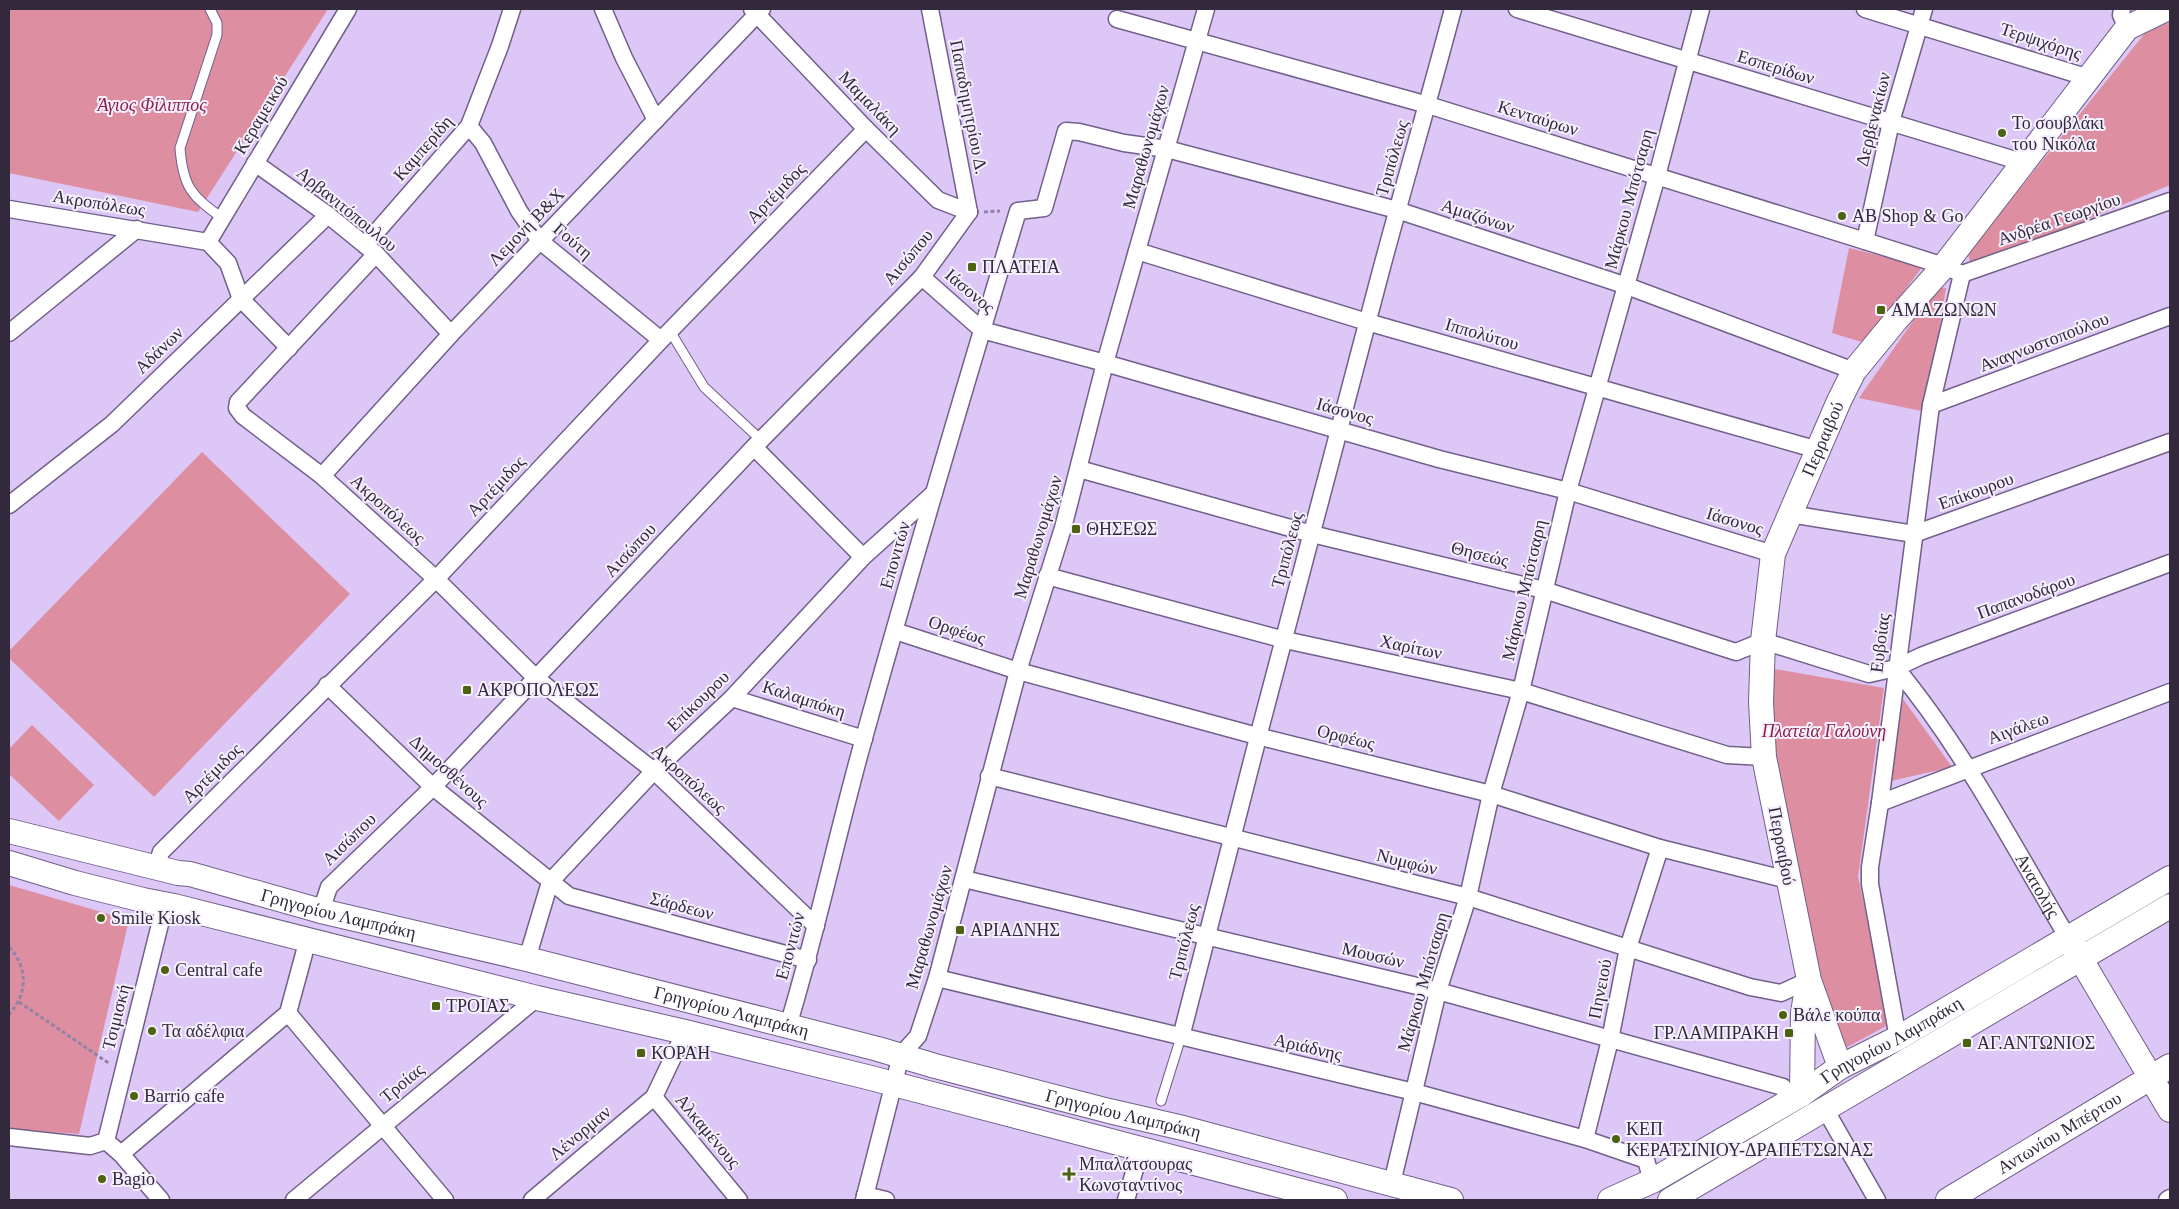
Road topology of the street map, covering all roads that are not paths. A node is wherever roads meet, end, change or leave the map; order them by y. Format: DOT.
graph roads {
  1 [pos="210,9"];
  2 [pos="348,9"];
  3 [pos="512,9"];
  4 [pos="603,9"];
  5 [pos="930,9"];
  6 [pos="1206,9"];
  7 [pos="1453,9"];
  8 [pos="1516,9"];
  9 [pos="1701,9"];
  10 [pos="1865,9"];
  11 [pos="2166,9"];
  12 [pos="757,11"];
  13 [pos="1921,16"];
  14 [pos="2125,18"];
  15 [pos="1117,19"];
  16 [pos="1198,40"];
  17 [pos="1686,61"];
  18 [pos="2089,78"];
  19 [pos="1428,105"];
  20 [pos="656,120"];
  21 [pos="1891,122"];
  22 [pos="469,126"];
  23 [pos="866,129"];
  24 [pos="1167,149"];
  25 [pos="255,163"];
  26 [pos="2025,163"];
  27 [pos="1658,176"];
  28 [pos="2170,201"];
  29 [pos="9,208"];
  30 [pos="1397,210"];
  31 [pos="1018,211"];
  32 [pos="969,212"];
  33 [pos="328,214"];
  34 [pos="222,218"];
  35 [pos="137,229"];
  36 [pos="540,241"];
  37 [pos="1865,241"];
  38 [pos="208,242"];
  39 [pos="370,250"];
  40 [pos="1137,251"];
  41 [pos="1953,270"];
  42 [pos="922,277"];
  43 [pos="1627,286"];
  44 [pos="241,299"];
  45 [pos="2170,316"];
  46 [pos="1367,322"];
  47 [pos="982,330"];
  48 [pos="9,332"];
  49 [pos="451,334"];
  50 [pos="665,335"];
  51 [pos="289,348"];
  52 [pos="1106,363"];
  53 [pos="1854,371"];
  54 [pos="1597,388"];
  55 [pos="1931,405"];
  56 [pos="1339,429"];
  57 [pos="2170,442"];
  58 [pos="757,444"];
  59 [pos="1818,450"];
  60 [pos="1079,469"];
  61 [pos="322,476"];
  62 [pos="1568,490"];
  63 [pos="934,494"];
  64 [pos="9,505"];
  65 [pos="1790,514"];
  66 [pos="1312,534"];
  67 [pos="1914,534"];
  68 [pos="1774,554"];
  69 [pos="863,557"];
  70 [pos="2170,564"];
  71 [pos="1047,576"];
  72 [pos="436,579"];
  73 [pos="1544,590"];
  74 [pos="895,631"];
  75 [pos="1284,640"];
  76 [pos="1763,641"];
  77 [pos="1896,668"];
  78 [pos="1018,671"];
  79 [pos="537,679"];
  80 [pos="327,685"];
  81 [pos="1521,691"];
  82 [pos="2170,692"];
  83 [pos="732,698"];
  84 [pos="1258,736"];
  85 [pos="864,739"];
  86 [pos="1764,757"];
  87 [pos="1967,768"];
  88 [pos="654,771"];
  89 [pos="989,776"];
  90 [pos="433,787"];
  91 [pos="1491,794"];
  92 [pos="1880,803"];
  93 [pos="9,831"];
  94 [pos="1231,839"];
  95 [pos="1660,848"];
  96 [pos="9,863"];
  97 [pos="156,868"];
  98 [pos="2170,878"];
  99 [pos="964,879"];
  100 [pos="1788,880"];
  101 [pos="550,882"];
  102 [pos="1468,897"];
  103 [pos="165,904"];
  104 [pos="2170,906"];
  105 [pos="321,912"];
  106 [pos="816,926"];
  107 [pos="1206,936"];
  108 [pos="2068,938"];
  109 [pos="308,939"];
  110 [pos="1628,948"];
  111 [pos="527,959"];
  112 [pos="2081,959"];
  113 [pos="808,960"];
  114 [pos="937,978"];
  115 [pos="1809,980"];
  116 [pos="1438,991"];
  117 [pos="537,998"];
  118 [pos="288,1013"];
  119 [pos="788,1026"];
  120 [pos="685,1032"];
  121 [pos="1181,1037"];
  122 [pos="1898,1038"];
  123 [pos="1610,1040"];
  124 [pos="1840,1067"];
  125 [pos="898,1070"];
  126 [pos="2160,1071"];
  127 [pos="1414,1092"];
  128 [pos="654,1097"];
  129 [pos="1796,1098"];
  130 [pos="1161,1101"];
  131 [pos="1825,1109"];
  132 [pos="2170,1110"];
  133 [pos="383,1126"];
  134 [pos="9,1137"];
  135 [pos="1586,1139"];
  136 [pos="98,1143"];
  137 [pos="1142,1148"];
  138 [pos="120,1154"];
  139 [pos="1652,1181"];
  140 [pos="1392,1183"];
  141 [pos="864,1197"];
  142 [pos="2170,1198"];
  143 [pos="161,1200"];
  144 [pos="294,1200"];
  145 [pos="445,1200"];
  146 [pos="532,1200"];
  147 [pos="739,1200"];
  148 [pos="886,1200"];
  149 [pos="1126,1200"];
  150 [pos="1335,1200"];
  151 [pos="1451,1200"];
  152 [pos="1610,1200"];
  153 [pos="1670,1200"];
  154 [pos="1876,1200"];
  155 [pos="1948,1200"];
  156 [pos="2167,1200"];
  1 -- 34 [label="lane"];
  2 -- 25 [label="street, Κεραμεικού"];
  3 -- 22 [label="street, Καμπερίδη"];
  4 -- 20 [label="street"];
  5 -- 32 [label="street, Παπαδημητρίου Δ."];
  6 -- 16 [label="street, Μαραθωνομάχων"];
  7 -- 19 [label="street, Τριπόλεως"];
  8 -- 17 [label="street, Εσπερίδων"];
  9 -- 17 [label="street, Μάρκου Μπότσαρη"];
  10 -- 13 [label="street, Τερψιχόρης"];
  11 -- 14 [label="main road, Περραιβού"];
  12 -- 20 [label="street, Λεμονή Β&Χ"];
  12 -- 23 [label="street, Μαμαλάκη"];
  13 -- 18 [label="street, Τερψιχόρης"];
  13 -- 21 [label="street, Δερβενακίων"];
  14 -- 18 [label="main road, Περραιβού"];
  15 -- 16 [label="street, Κενταύρων"];
  16 -- 19 [label="street, Κενταύρων"];
  16 -- 24 [label="street, Μαραθωνομάχων"];
  17 -- 21 [label="street, Εσπερίδων"];
  17 -- 27 [label="street, Μάρκου Μπότσαρη"];
  18 -- 26 [label="main road, Περραιβού"];
  19 -- 27 [label="street, Κενταύρων"];
  19 -- 30 [label="street, Τριπόλεως"];
  20 -- 36 [label="street, Λεμονή Β&Χ"];
  21 -- 26 [label="street, Εσπερίδων"];
  21 -- 37 [label="street, Δερβενακίων"];
  22 -- 36 [label="street, Γούτη"];
  22 -- 39 [label="street, Καμπερίδη"];
  23 -- 32 [label="street, Μαμαλάκη"];
  23 -- 50 [label="street, Αρτέμιδος"];
  24 -- 30 [label="street, Αμαζόνων"];
  24 -- 31 [label="street, Αμαζόνων"];
  24 -- 40 [label="street, Μαραθωνομάχων"];
  25 -- 33 [label="street, Αρβανιτόπουλου"];
  25 -- 34 [label="street, Κεραμεικού"];
  26 -- 41 [label="main road, Περραιβού"];
  27 -- 37 [label="street, Κενταύρων"];
  27 -- 43 [label="street, Μάρκου Μπότσαρη"];
  28 -- 41 [label="street, Ανδρέα Γεωργίου"];
  29 -- 35 [label="street, Ακροπόλεως"];
  30 -- 43 [label="street, Αμαζόνων"];
  30 -- 46 [label="street, Τριπόλεως"];
  31 -- 47 [label="street, Επονιτών"];
  32 -- 42 [label="street, Αισώπου"];
  33 -- 39 [label="street, Αρβανιτόπουλου"];
  33 -- 44 [label="street, Αδάνων"];
  34 -- 38 [label="street, Κεραμεικού"];
  35 -- 38 [label="street, Ακροπόλεως"];
  35 -- 48 [label="street"];
  36 -- 49 [label="street, Λεμονή Β&Χ"];
  36 -- 50 [label="street, Γούτη"];
  37 -- 41 [label="street, Κενταύρων"];
  38 -- 44 [label="street"];
  39 -- 49 [label="street, Αρβανιτόπουλου"];
  39 -- 51 [label="street, Καμπερίδη"];
  40 -- 46 [label="street, Ιππολύτου"];
  40 -- 52 [label="street, Μαραθωνομάχων"];
  41 -- 53 [label="main road, Περραιβού"];
  41 -- 55 [label="street, Ευβοίας"];
  42 -- 47 [label="street, Ιάσονος"];
  42 -- 58 [label="street, Αισώπου"];
  43 -- 53 [label="street, Αμαζόνων"];
  43 -- 54 [label="street, Μάρκου Μπότσαρη"];
  44 -- 51 [label="street"];
  44 -- 64 [label="street, Αδάνων"];
  45 -- 55 [label="street, Αναγνωστοπούλου"];
  46 -- 54 [label="street, Ιππολύτου"];
  46 -- 56 [label="street, Τριπόλεως"];
  47 -- 52 [label="street, Ιάσονος"];
  47 -- 63 [label="street, Επονιτών"];
  49 -- 61 [label="street, Λεμονή Β&Χ"];
  50 -- 58 [label="lane, Γούτη"];
  50 -- 72 [label="street, Αρτέμιδος"];
  51 -- 61 [label="street, Ακροπόλεως"];
  52 -- 56 [label="street, Ιάσονος"];
  52 -- 60 [label="street, Μαραθωνομάχων"];
  53 -- 59 [label="main road, Περραιβού"];
  54 -- 59 [label="street, Ιππολύτου"];
  54 -- 62 [label="street, Μάρκου Μπότσαρη"];
  55 -- 67 [label="street, Ευβοίας"];
  56 -- 62 [label="street, Ιάσονος"];
  56 -- 66 [label="street, Τριπόλεως"];
  57 -- 67 [label="street, Επίκουρου"];
  58 -- 69 [label="street, Γούτη"];
  58 -- 79 [label="street, Αισώπου"];
  59 -- 65 [label="main road, Περραιβού"];
  60 -- 66 [label="street, Θησεώς"];
  60 -- 71 [label="street, Μαραθωνομάχων"];
  61 -- 72 [label="street, Ακροπόλεως"];
  62 -- 68 [label="street, Ιάσονος"];
  62 -- 73 [label="street, Μάρκου Μπότσαρη"];
  63 -- 69 [label="street, Επίκουρου"];
  63 -- 74 [label="street, Επονιτών"];
  65 -- 67 [label="street, Επίκουρου"];
  65 -- 68 [label="main road, Περραιβού"];
  66 -- 73 [label="street, Θησεώς"];
  66 -- 75 [label="street, Τριπόλεως"];
  67 -- 77 [label="street, Ευβοίας"];
  68 -- 76 [label="main road, Περραιβού"];
  69 -- 83 [label="street, Επίκουρου"];
  70 -- 77 [label="street, Παπανοδάρου"];
  71 -- 75 [label="street, Χαρίτων"];
  71 -- 78 [label="street, Μαραθωνομάχων"];
  72 -- 79 [label="street, Ακροπόλεως"];
  72 -- 80 [label="street, Αρτέμιδος"];
  73 -- 76 [label="street, Θησεώς"];
  73 -- 81 [label="street, Μάρκου Μπότσαρη"];
  74 -- 78 [label="street, Ορφέως"];
  74 -- 85 [label="street, Επονιτών"];
  75 -- 81 [label="street, Χαρίτων"];
  75 -- 84 [label="street, Τριπόλεως"];
  76 -- 77 [label="street"];
  76 -- 86 [label="main road, Περραιβού"];
  77 -- 87 [label="street, Ανατολής"];
  77 -- 92 [label="street, Ευβοίας"];
  78 -- 84 [label="street, Ορφέως"];
  78 -- 89 [label="street, Μαραθωνομάχων"];
  79 -- 88 [label="street, Ακροπόλεως"];
  79 -- 90 [label="street, Αισώπου"];
  80 -- 90 [label="street, Δημοσθένους"];
  80 -- 97 [label="street, Αρτέμιδος"];
  81 -- 86 [label="street, Χαρίτων"];
  81 -- 91 [label="street, Μάρκου Μπότσαρη"];
  82 -- 87 [label="street, Αιγάλεω"];
  83 -- 85 [label="street, Καλαμπόκη"];
  83 -- 88 [label="street, Επίκουρου"];
  84 -- 91 [label="street, Ορφέως"];
  84 -- 94 [label="street, Τριπόλεως"];
  85 -- 106 [label="street, Επονιτών"];
  86 -- 100 [label="main road, Περραιβού"];
  87 -- 92 [label="street, Αιγάλεω"];
  87 -- 108 [label="street, Ανατολής"];
  88 -- 101 [label="street, Επίκουρου"];
  88 -- 106 [label="street, Ακροπόλεως"];
  89 -- 94 [label="street, Νυμφών"];
  89 -- 99 [label="street, Μαραθωνομάχων"];
  90 -- 101 [label="street, Δημοσθένους"];
  90 -- 105 [label="street, Αισώπου"];
  91 -- 95 [label="street, Ορφέως"];
  91 -- 102 [label="street, Μάρκου Μπότσαρη"];
  92 -- 122 [label="street, Ευβοίας"];
  93 -- 97 [label="main road, Γρηγορίου Λαμπράκη"];
  94 -- 102 [label="street, Νυμφών"];
  94 -- 107 [label="street, Τριπόλεως"];
  95 -- 100 [label="street, Ορφέως"];
  95 -- 110 [label="street, Πηνειού"];
  96 -- 103 [label="main road, Γρηγορίου Λαμπράκη"];
  97 -- 105 [label="main road, Γρηγορίου Λαμπράκη"];
  98 -- 108 [label="main road, Γρηγορίου Λαμπράκη"];
  99 -- 107 [label="street, Μουσών"];
  99 -- 114 [label="street, Μαραθωνομάχων"];
  100 -- 115 [label="main road, Περραιβού"];
  101 -- 111 [label="street, Επίκουρου"];
  101 -- 113 [label="street, Σάρδεων"];
  102 -- 110 [label="street, Νυμφών"];
  102 -- 116 [label="street, Μάρκου Μπότσαρη"];
  103 -- 109 [label="main road, Γρηγορίου Λαμπράκη"];
  103 -- 136 [label="street, Τσιμισκή"];
  104 -- 112 [label="main road, Γρηγορίου Λαμπράκη"];
  105 -- 111 [label="main road, Γρηγορίου Λαμπράκη"];
  106 -- 113 [label="street, Επονιτών"];
  107 -- 116 [label="street, Μουσών"];
  107 -- 121 [label="street, Τριπόλεως"];
  108 -- 112 [label="main road, Ανατολής"];
  108 -- 122 [label="main road, Γρηγορίου Λαμπράκη"];
  109 -- 117 [label="main road, Γρηγορίου Λαμπράκη"];
  109 -- 118 [label="street"];
  110 -- 115 [label="street, Νυμφών"];
  110 -- 123 [label="street, Πηνειού"];
  111 -- 119 [label="main road, Γρηγορίου Λαμπράκη"];
  112 -- 126 [label="main road, Ανατολής"];
  112 -- 131 [label="main road, Γρηγορίου Λαμπράκη"];
  113 -- 119 [label="street, Επονιτών"];
  114 -- 121 [label="street, Αριάδνης"];
  114 -- 125 [label="street, Μαραθωνομάχων"];
  115 -- 124 [label="main road, Περραιβού"];
  115 -- 129 [label="main road, Περραιβού"];
  116 -- 123 [label="street, Μουσών"];
  116 -- 127 [label="street, Μάρκου Μπότσαρη"];
  117 -- 120 [label="main road, Γρηγορίου Λαμπράκη"];
  117 -- 133 [label="street, Τροίας"];
  118 -- 133 [label="street"];
  118 -- 138 [label="street"];
  119 -- 125 [label="main road, Γρηγορίου Λαμπράκη"];
  120 -- 125 [label="main road, Γρηγορίου Λαμπράκη"];
  120 -- 128 [label="street, Αλκαμένους"];
  121 -- 127 [label="street, Αριάδνης"];
  121 -- 130 [label="lane, Τριπόλεως"];
  122 -- 124 [label="main road, Γρηγορίου Λαμπράκη"];
  123 -- 129 [label="street, Μουσών"];
  123 -- 135 [label="street, Πηνειού"];
  124 -- 129 [label="main road, Γρηγορίου Λαμπράκη"];
  125 -- 137 [label="main road, Γρηγορίου Λαμπράκη"];
  125 -- 140 [label="main road, Γρηγορίου Λαμπράκη"];
  125 -- 141 [label="street"];
  126 -- 132 [label="main road, Ανατολής"];
  126 -- 155 [label="main road, Αντωνίου Μπέρτου"];
  127 -- 135 [label="street, Αριάδνης"];
  127 -- 140 [label="street, Μάρκου Μπότσαρη"];
  128 -- 146 [label="street, Λένορμαν"];
  128 -- 147 [label="street, Αλκαμένους"];
  129 -- 139 [label="main road, Γρηγορίου Λαμπράκη"];
  131 -- 153 [label="main road, Γρηγορίου Λαμπράκη"];
  131 -- 154 [label="street"];
  133 -- 144 [label="street, Τροίας"];
  133 -- 145 [label="street"];
  134 -- 136 [label="street"];
  135 -- 139 [label="street, Αριάδνης"];
  136 -- 138 [label="street"];
  137 -- 149 [label="street"];
  137 -- 150 [label="main road, Γρηγορίου Λαμπράκη"];
  138 -- 143 [label="street"];
  139 -- 152 [label="main road, Γρηγορίου Λαμπράκη"];
  140 -- 151 [label="main road, Γρηγορίου Λαμπράκη"];
  141 -- 148 [label="street"];
  142 -- 156 [label="street"];
}
